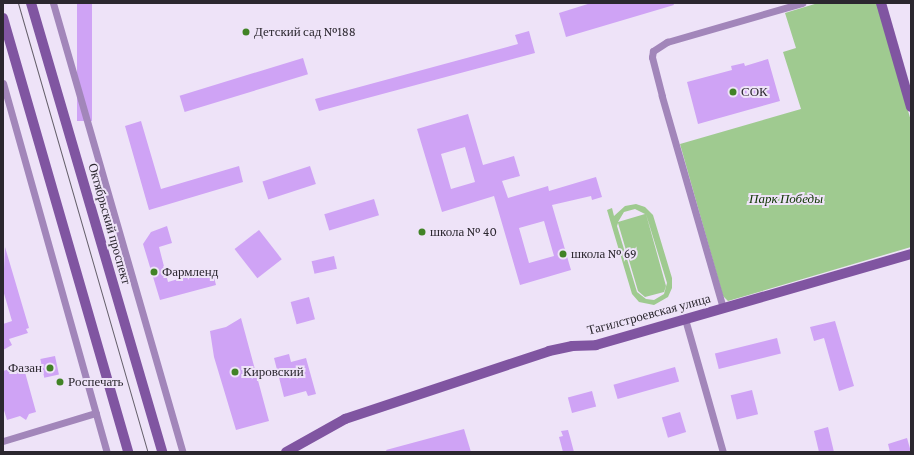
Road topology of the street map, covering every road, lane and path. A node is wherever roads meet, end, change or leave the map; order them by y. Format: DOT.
graph roads {
  1 [pos="32,3"];
  2 [pos="53,3"];
  3 [pos="802,3"];
  4 [pos="881,3"];
  5 [pos="3,18"];
  6 [pos="3,83"];
  7 [pos="911,107"];
  8 [pos="911,254"];
  9 [pos="723,308"];
  10 [pos="685,319"];
  11 [pos="96,413"];
  12 [pos="3,441"];
  13 [pos="107,452"];
  14 [pos="128,452"];
  15 [pos="162,452"];
  16 [pos="183,452"];
  17 [pos="286,452"];
  18 [pos="723,452"];
  1 -- 15 [label="main road, Октябрьский проспект"];
  2 -- 16 [label="street"];
  3 -- 9 [label="street"];
  4 -- 7 [label="main road"];
  5 -- 14 [label="main road"];
  6 -- 11 [label="street"];
  8 -- 9 [label="main road, Тагилстроевская улица"];
  9 -- 10 [label="main road, Тагилстроевская улица"];
  10 -- 17 [label="main road, Тагилстроевская улица"];
  10 -- 18 [label="street"];
  11 -- 12 [label="street"];
  11 -- 13 [label="street"];
}
